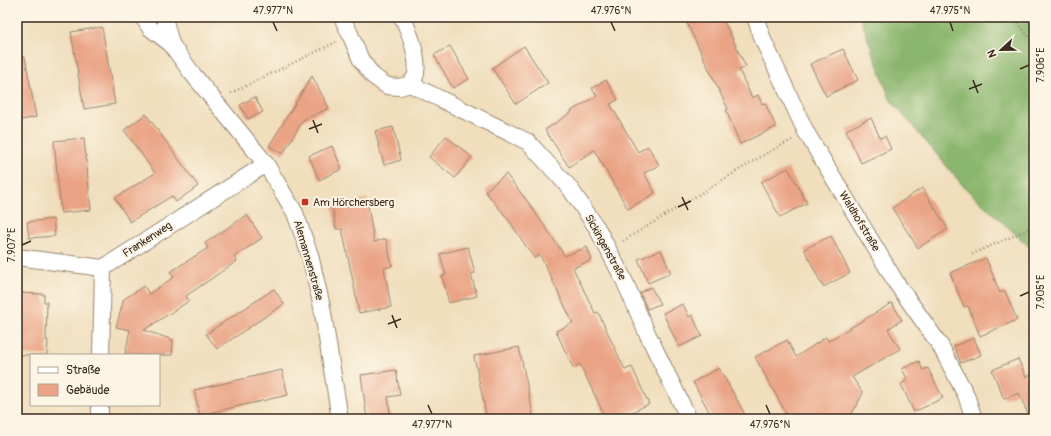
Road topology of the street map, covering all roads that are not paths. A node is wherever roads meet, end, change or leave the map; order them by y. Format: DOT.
graph roads {
  1 [pos="143,17"];
  2 [pos="164,17"];
  3 [pos="342,17"];
  4 [pos="402,17"];
  5 [pos="755,17"];
  6 [pos="171,44"];
  7 [pos="410,84"];
  8 [pos="266,164"];
  9 [pos="17,257"];
  10 [pos="103,268"];
  11 [pos="101,354"];
  12 [pos="100,406"];
  13 [pos="100,419"];
  14 [pos="340,419"];
  15 [pos="689,419"];
  16 [pos="974,419"];
  1 -- 6 [label="street, Alemannenstraße"];
  2 -- 6 [label="street, Alemannenstraße"];
  3 -- 7 [label="street"];
  4 -- 7 [label="street"];
  5 -- 16 [label="street, Waldhofstraße"];
  6 -- 8 [label="street, Alemannenstraße"];
  7 -- 15 [label="street, Sickingenstraße"];
  8 -- 10 [label="street, Frankenweg"];
  8 -- 14 [label="street, Alemannenstraße"];
  9 -- 10 [label="street"];
  10 -- 11 [label="street"];
  12 -- 13 [label="street"];
}
